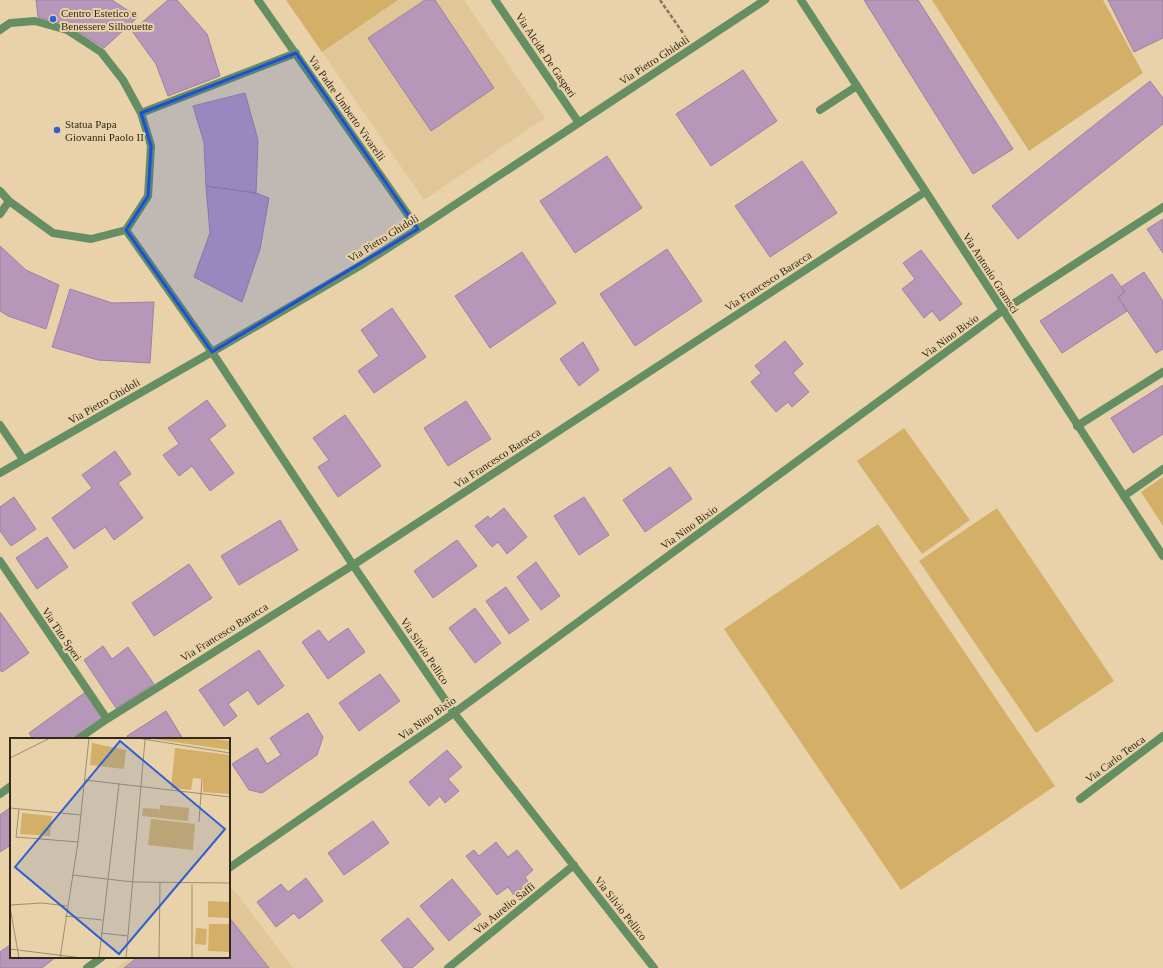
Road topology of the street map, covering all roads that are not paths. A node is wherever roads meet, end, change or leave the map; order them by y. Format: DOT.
graph roads {
  1 [pos="258,0"];
  2 [pos="495,0"];
  3 [pos="766,0"];
  4 [pos="801,0"];
  5 [pos="0,30"];
  6 [pos="296,53"];
  7 [pos="857,86"];
  8 [pos="820,110"];
  9 [pos="142,113"];
  10 [pos="579,123"];
  11 [pos="0,191"];
  12 [pos="925,192"];
  13 [pos="10,201"];
  14 [pos="1163,207"];
  15 [pos="0,214"];
  16 [pos="418,229"];
  17 [pos="126,230"];
  18 [pos="1002,311"];
  19 [pos="212,352"];
  20 [pos="1163,372"];
  21 [pos="0,425"];
  22 [pos="1077,426"];
  23 [pos="23,459"];
  24 [pos="1163,469"];
  25 [pos="0,474"];
  26 [pos="1124,496"];
  27 [pos="1163,556"];
  28 [pos="0,561"];
  29 [pos="353,565"];
  30 [pos="454,713"];
  31 [pos="106,719"];
  32 [pos="1163,736"];
  33 [pos="79,738"];
  34 [pos="10,787"];
  35 [pos="0,794"];
  36 [pos="1080,799"];
  37 [pos="574,865"];
  38 [pos="230,867"];
  39 [pos="101,958"];
  40 [pos="87,968"];
  41 [pos="448,968"];
  42 [pos="654,968"];
  1 -- 6 [label="street, Via Padre Umberto Vivarelli"];
  2 -- 10 [label="street, Via Alcide De Gasperi"];
  3 -- 10 [label="street, Via Pietro Ghidoli"];
  4 -- 7 [label="street, Via Antonio Gramsci"];
  5 -- 9 [label="street"];
  6 -- 9 [label="street"];
  6 -- 16 [label="street, Via Padre Umberto Vivarelli"];
  7 -- 8 [label="street"];
  7 -- 12 [label="street, Via Antonio Gramsci"];
  9 -- 17 [label="street"];
  10 -- 16 [label="street, Via Pietro Ghidoli"];
  11 -- 13 [label="street"];
  12 -- 18 [label="street, Via Antonio Gramsci"];
  12 -- 29 [label="street, Via Francesco Baracca"];
  13 -- 15 [label="street"];
  13 -- 17 [label="street"];
  14 -- 18 [label="street, Via Nino Bixio"];
  16 -- 19 [label="street, Via Pietro Ghidoli"];
  17 -- 19 [label="street, Via Silvio Pellico"];
  18 -- 22 [label="street, Via Antonio Gramsci"];
  18 -- 30 [label="street, Via Nino Bixio"];
  19 -- 23 [label="street, Via Pietro Ghidoli"];
  19 -- 29 [label="street, Via Silvio Pellico"];
  20 -- 22 [label="street"];
  21 -- 23 [label="street"];
  22 -- 26 [label="street, Via Antonio Gramsci"];
  23 -- 25 [label="street, Via Pietro Ghidoli"];
  24 -- 26 [label="street"];
  26 -- 27 [label="street, Via Antonio Gramsci"];
  28 -- 31 [label="street, Via Tito Speri"];
  29 -- 30 [label="street, Via Silvio Pellico"];
  29 -- 31 [label="street, Via Francesco Baracca"];
  30 -- 37 [label="street, Via Silvio Pellico"];
  30 -- 38 [label="street, Via Nino Bixio"];
  31 -- 33 [label="street, Via Francesco Baracca"];
  32 -- 36 [label="street, Via Carlo Tenca"];
  34 -- 35 [label="street"];
  37 -- 41 [label="street, Via Aurelio Saffi"];
  37 -- 42 [label="street, Via Silvio Pellico"];
  39 -- 40 [label="street"];
}
